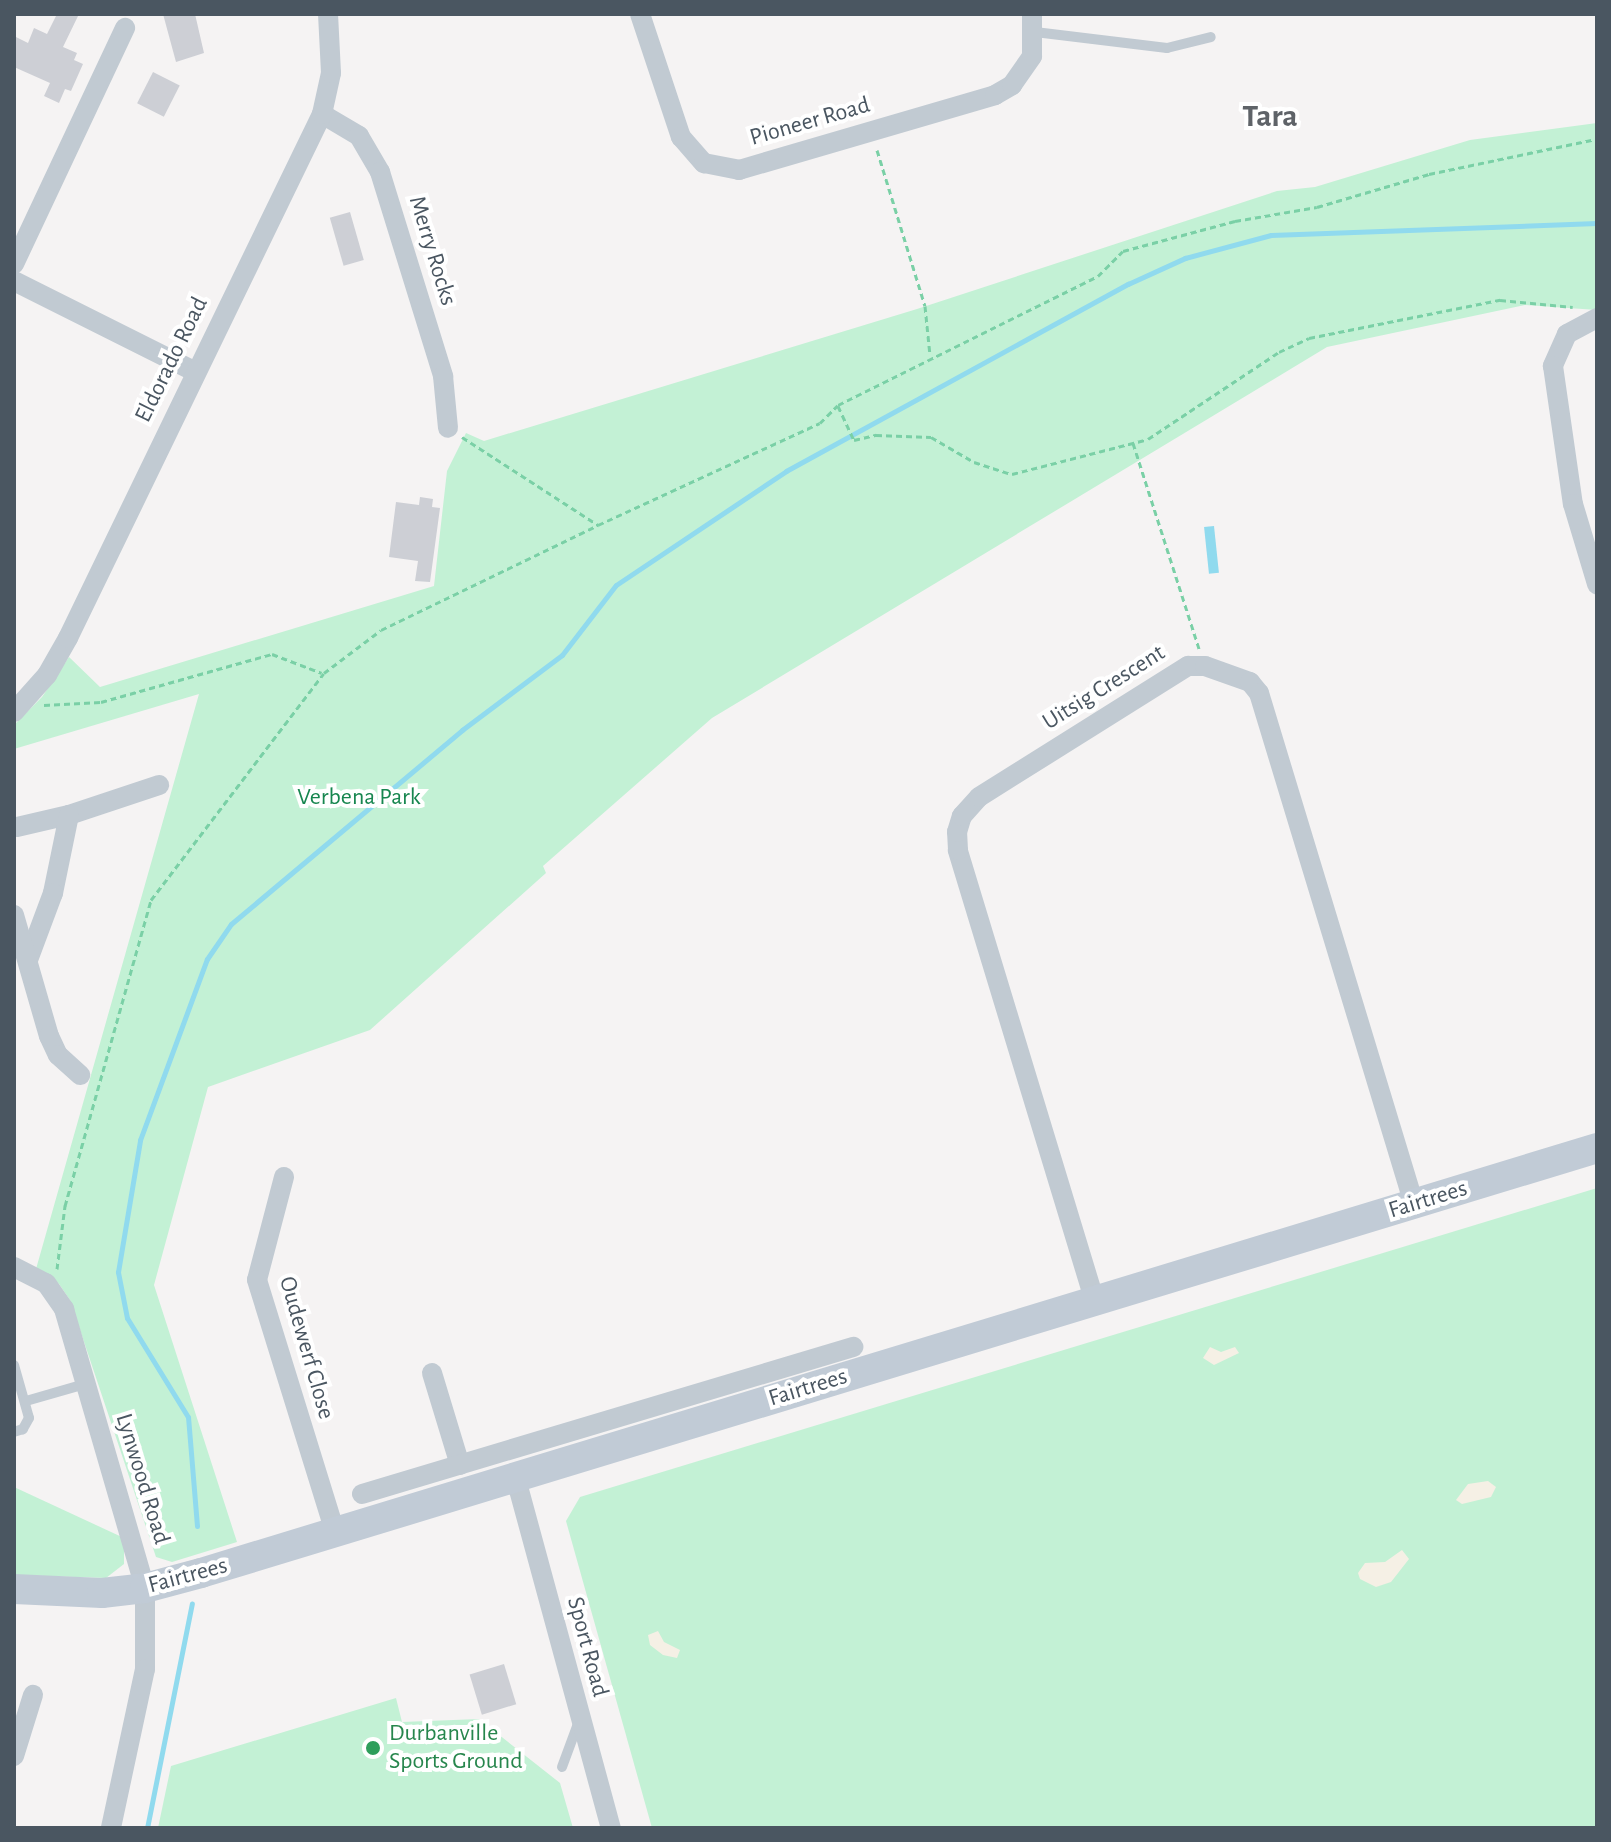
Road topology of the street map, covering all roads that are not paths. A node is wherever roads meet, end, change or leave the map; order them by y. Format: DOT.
graph roads {
  1 [pos="328,14"];
  2 [pos="640,14"];
  3 [pos="1033,23"];
  4 [pos="125,28"];
  5 [pos="1211,37"];
  6 [pos="322,114"];
  7 [pos="14,264"];
  8 [pos="14,281"];
  9 [pos="1588,313"];
  10 [pos="194,371"];
  11 [pos="448,428"];
  12 [pos="1597,584"];
  13 [pos="17,709"];
  14 [pos="159,785"];
  15 [pos="69,815"];
  16 [pos="15,825"];
  17 [pos="14,915"];
  18 [pos="28,960"];
  19 [pos="80,1075"];
  20 [pos="1597,1148"];
  21 [pos="284,1177"];
  22 [pos="1414,1204"];
  23 [pos="14,1267"];
  24 [pos="1095,1302"];
  25 [pos="853,1347"];
  26 [pos="14,1365"];
  27 [pos="432,1373"];
  28 [pos="85,1384"];
  29 [pos="736,1396"];
  30 [pos="26,1401"];
  31 [pos="14,1432"];
  32 [pos="460,1465"];
  33 [pos="516,1479"];
  34 [pos="362,1494"];
  35 [pos="335,1532"];
  36 [pos="145,1588"];
  37 [pos="14,1589"];
  38 [pos="33,1695"];
  39 [pos="579,1719"];
  40 [pos="14,1756"];
  41 [pos="562,1767"];
  42 [pos="111,1828"];
  43 [pos="611,1828"];
  1 -- 6 [label="street, Eldorado Road"];
  2 -- 3 [label="street, Pioneer Road"];
  3 -- 5 [label="lane"];
  4 -- 7 [label="street"];
  6 -- 10 [label="street, Eldorado Road"];
  6 -- 11 [label="street, Merry Rocks"];
  8 -- 10 [label="street"];
  9 -- 12 [label="street"];
  10 -- 13 [label="street, Eldorado Road"];
  14 -- 15 [label="street"];
  15 -- 16 [label="street"];
  15 -- 18 [label="street"];
  17 -- 18 [label="street"];
  18 -- 19 [label="street"];
  20 -- 22 [label="main road, Fairtrees"];
  21 -- 35 [label="street, Oudewerf Close"];
  22 -- 24 [label="main road, Fairtrees"];
  22 -- 24 [label="street, Uitsig Crescent"];
  23 -- 28 [label="street, Lynwood Road"];
  24 -- 29 [label="main road, Fairtrees"];
  25 -- 29 [label="street"];
  26 -- 30 [label="lane"];
  27 -- 32 [label="street"];
  28 -- 30 [label="lane"];
  28 -- 36 [label="street, Lynwood Road"];
  29 -- 32 [label="street"];
  29 -- 33 [label="main road, Fairtrees"];
  30 -- 31 [label="lane"];
  32 -- 34 [label="street"];
  33 -- 35 [label="main road, Fairtrees"];
  33 -- 39 [label="street, Sport Road"];
  35 -- 36 [label="main road, Fairtrees"];
  36 -- 37 [label="main road, Fairtrees"];
  36 -- 42 [label="street, Lynwood Road"];
  38 -- 40 [label="street"];
  39 -- 41 [label="lane"];
  39 -- 43 [label="street, Sport Road"];
}
